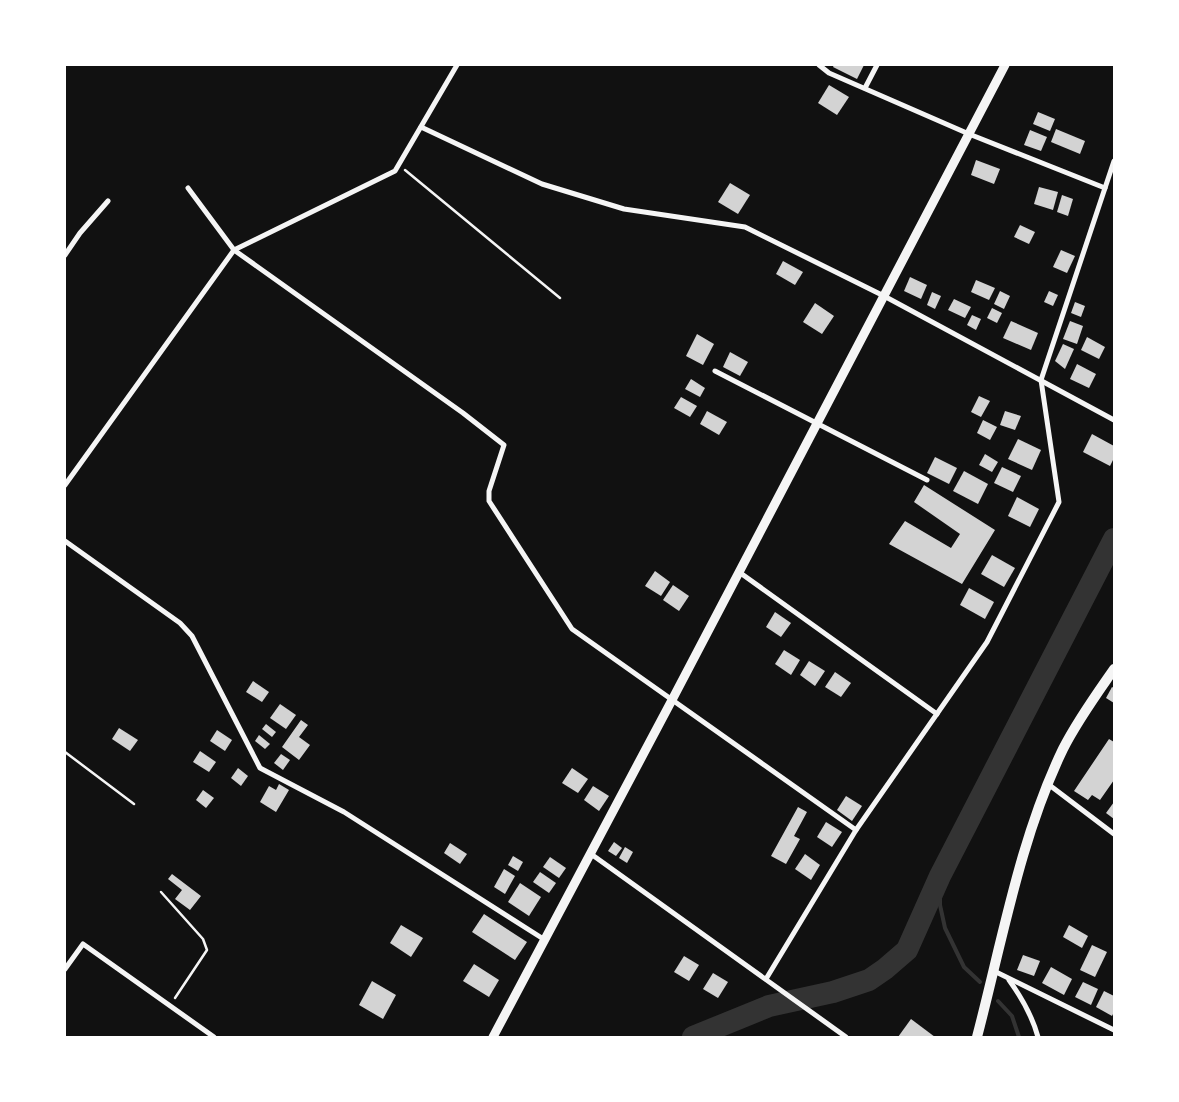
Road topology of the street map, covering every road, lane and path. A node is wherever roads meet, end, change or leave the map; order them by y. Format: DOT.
graph roads {
  1 [pos="457,65"];
  2 [pos="819,65"];
  3 [pos="877,65"];
  4 [pos="1005,65"];
  5 [pos="865,88"];
  6 [pos="421,127"];
  7 [pos="969,134"];
  8 [pos="1114,161"];
  9 [pos="399,165"];
  10 [pos="188,188"];
  11 [pos="1105,188"];
  12 [pos="108,201"];
  13 [pos="234,250"];
  14 [pos="65,255"];
  15 [pos="884,296"];
  16 [pos="560,298"];
  17 [pos="715,371"];
  18 [pos="1041,380"];
  19 [pos="1114,420"];
  20 [pos="816,424"];
  21 [pos="927,480"];
  22 [pos="65,485"];
  23 [pos="65,541"];
  24 [pos="739,572"];
  25 [pos="1114,668"];
  26 [pos="672,700"];
  27 [pos="937,714"];
  28 [pos="65,752"];
  29 [pos="1048,784"];
  30 [pos="134,804"];
  31 [pos="856,830"];
  32 [pos="1114,834"];
  33 [pos="590,854"];
  34 [pos="161,892"];
  35 [pos="545,940"];
  36 [pos="65,969"];
  37 [pos="994,971"];
  38 [pos="1007,977"];
  39 [pos="766,979"];
  40 [pos="170,1006"];
  41 [pos="1114,1030"];
  42 [pos="214,1037"];
  43 [pos="493,1037"];
  44 [pos="846,1037"];
  45 [pos="977,1037"];
  46 [pos="1038,1037"];
  1 -- 6 [label="street"];
  2 -- 5 [label="street"];
  3 -- 5 [label="street"];
  4 -- 7 [label="street"];
  5 -- 7 [label="street"];
  6 -- 9 [label="street"];
  6 -- 15 [label="street"];
  7 -- 11 [label="street"];
  7 -- 15 [label="street"];
  8 -- 11 [label="street"];
  9 -- 13 [label="street"];
  9 -- 16 [label="path"];
  10 -- 13 [label="street"];
  11 -- 18 [label="street"];
  12 -- 14 [label="street"];
  13 -- 22 [label="street"];
  13 -- 26 [label="street"];
  15 -- 18 [label="street"];
  15 -- 20 [label="street"];
  17 -- 20 [label="street"];
  18 -- 19 [label="street"];
  18 -- 27 [label="street"];
  20 -- 21 [label="street"];
  20 -- 24 [label="street"];
  23 -- 35 [label="street"];
  24 -- 26 [label="street"];
  24 -- 27 [label="street"];
  25 -- 29 [label="main road"];
  26 -- 31 [label="street"];
  26 -- 33 [label="street"];
  27 -- 31 [label="street"];
  28 -- 30 [label="path"];
  29 -- 32 [label="street"];
  29 -- 37 [label="main road"];
  31 -- 39 [label="street"];
  33 -- 35 [label="street"];
  33 -- 39 [label="street"];
  34 -- 40 [label="path"];
  35 -- 43 [label="street"];
  36 -- 40 [label="street"];
  37 -- 38 [label="street"];
  37 -- 45 [label="main road"];
  38 -- 41 [label="street"];
  38 -- 46 [label="street"];
  39 -- 44 [label="street"];
  40 -- 42 [label="street"];
}
